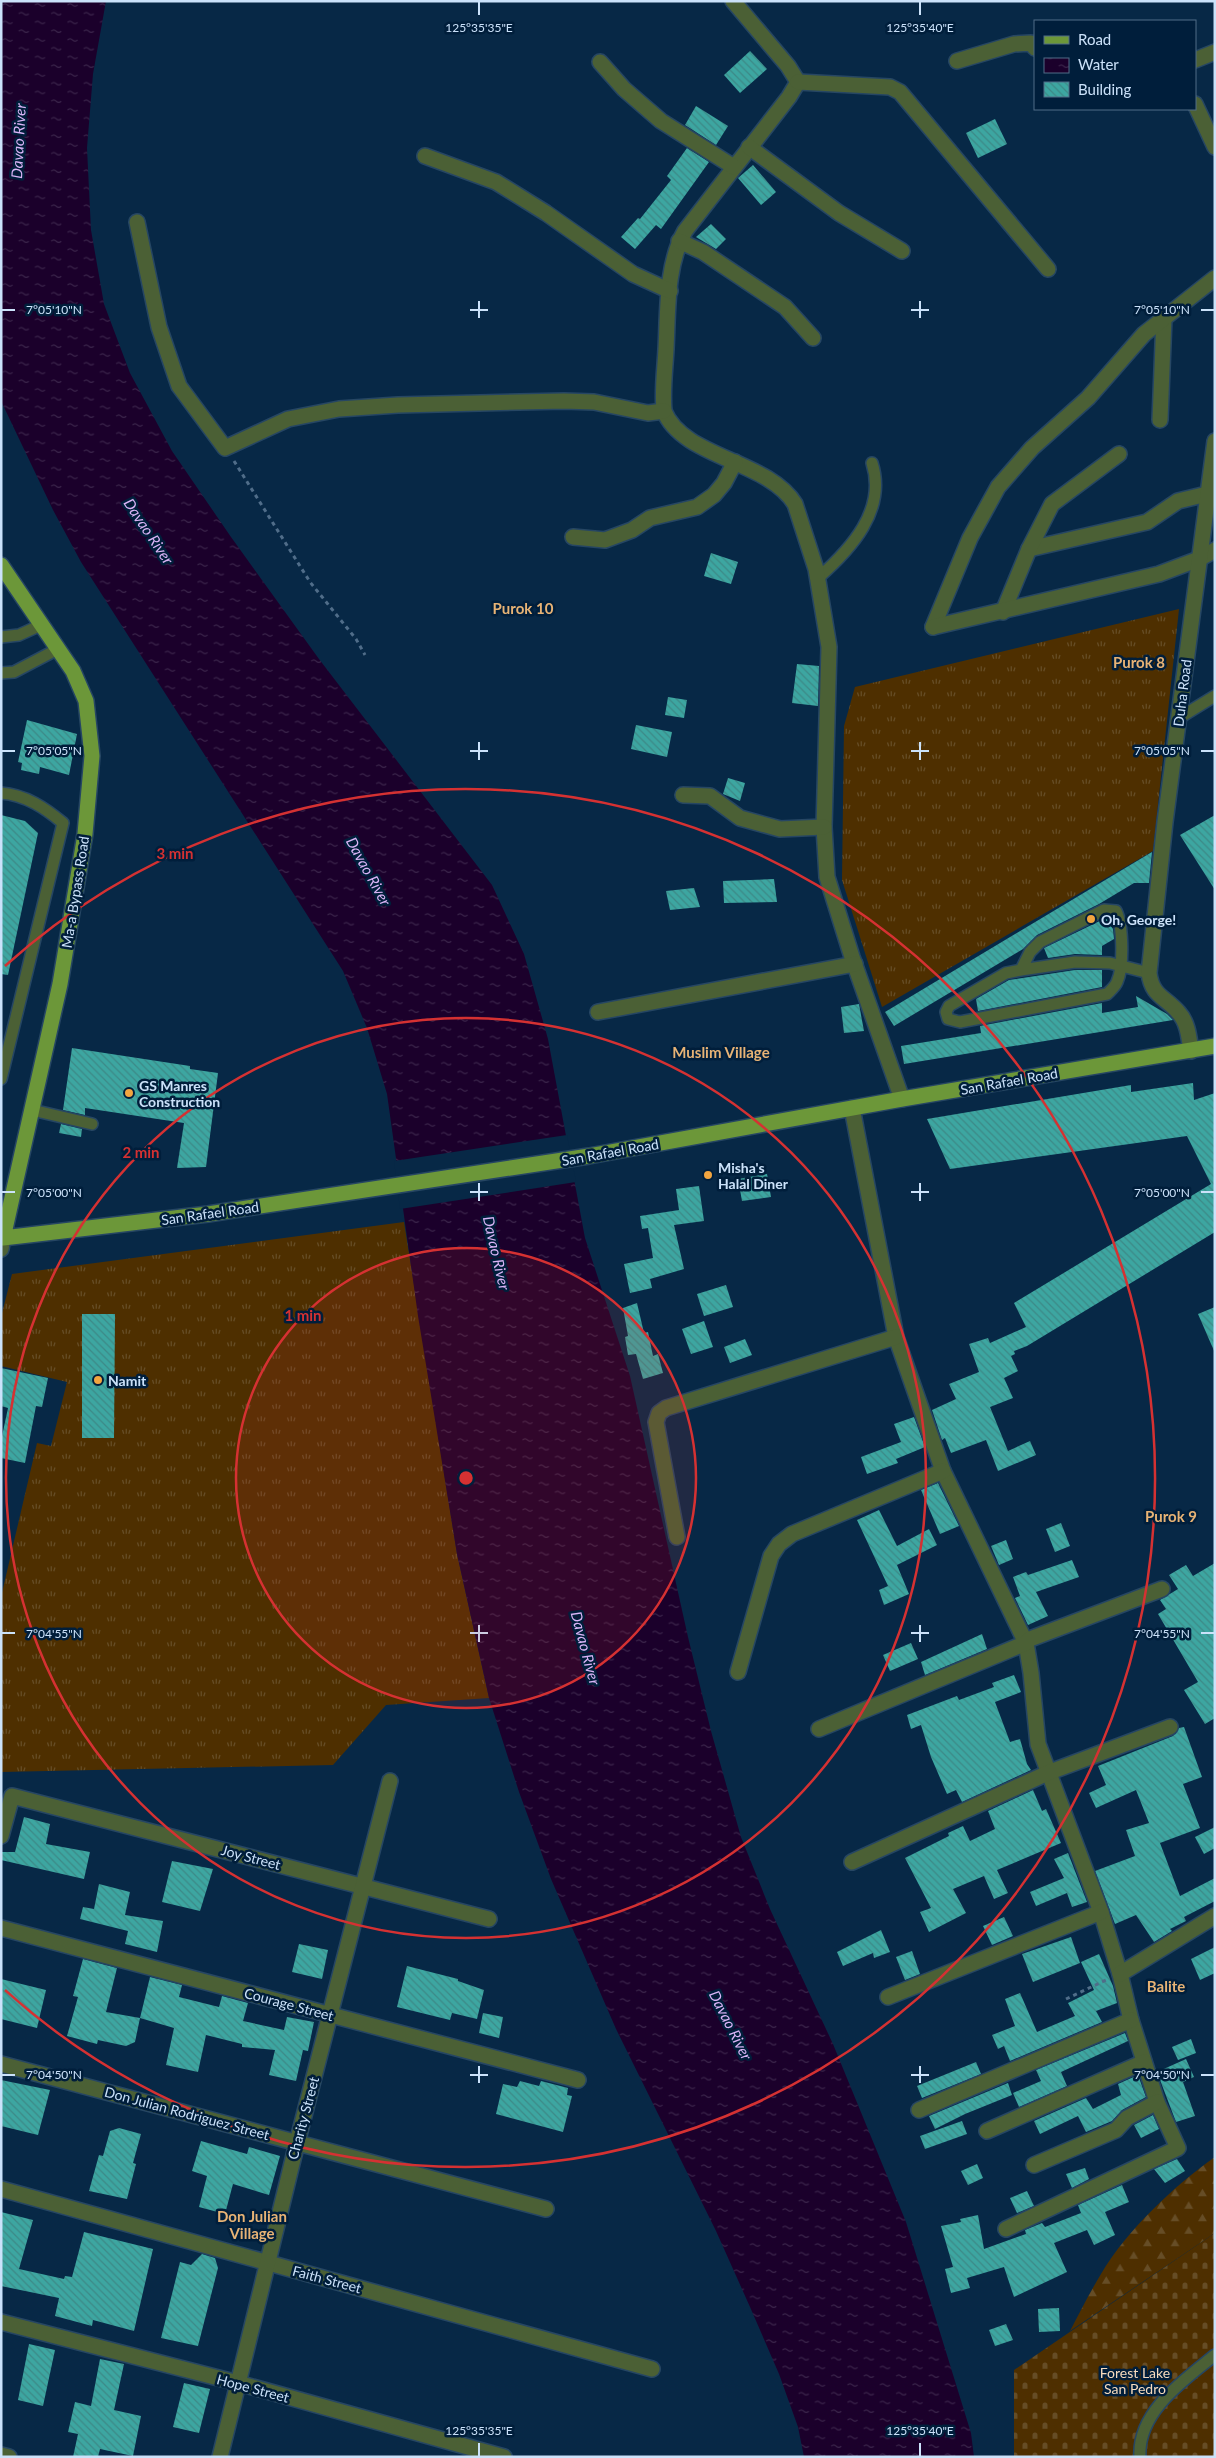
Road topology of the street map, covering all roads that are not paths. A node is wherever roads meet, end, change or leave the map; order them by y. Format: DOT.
graph roads {
  1 [pos="733,1"];
  2 [pos="1034,47"];
  3 [pos="1215,52"];
  4 [pos="1196,60"];
  5 [pos="957,61"];
  6 [pos="600,62"];
  7 [pos="798,82"];
  8 [pos="1196,106"];
  9 [pos="749,147"];
  10 [pos="1215,147"];
  11 [pos="425,156"];
  12 [pos="734,167"];
  13 [pos="137,222"];
  14 [pos="679,241"];
  15 [pos="902,251"];
  16 [pos="1048,269"];
  17 [pos="1215,278"];
  18 [pos="670,291"];
  19 [pos="1164,318"];
  20 [pos="813,338"];
  21 [pos="664,411"];
  22 [pos="1160,420"];
  23 [pos="1215,441"];
  24 [pos="1119,454"];
  25 [pos="735,462"];
  26 [pos="872,463"];
  27 [pos="1210,483"];
  28 [pos="573,538"];
  29 [pos="1029,549"];
  30 [pos="1215,550"];
  31 [pos="1199,559"];
  32 [pos="1,564"];
  33 [pos="818,578"];
  34 [pos="1003,612"];
  35 [pos="41,625"];
  36 [pos="1,637"];
  37 [pos="58,649"];
  38 [pos="1,674"];
  39 [pos="1215,696"];
  40 [pos="1179,718"];
  41 [pos="1,793"];
  42 [pos="683,795"];
  43 [pos="824,827"];
  44 [pos="855,964"];
  45 [pos="1120,965"];
  46 [pos="1021,970"];
  47 [pos="1149,973"];
  48 [pos="598,1012"];
  49 [pos="1215,1046"];
  50 [pos="1191,1051"];
  51 [pos="1,1079"];
  52 [pos="902,1099"];
  53 [pos="852,1108"];
  54 [pos="32,1110"];
  55 [pos="92,1124"];
  56 [pos="2,1244"];
  57 [pos="896,1336"];
  58 [pos="943,1471"];
  59 [pos="677,1537"];
  60 [pos="1162,1589"];
  61 [pos="1026,1643"];
  62 [pos="738,1672"];
  63 [pos="1170,1727"];
  64 [pos="819,1729"];
  65 [pos="1050,1772"];
  66 [pos="390,1781"];
  67 [pos="1,1836"];
  68 [pos="852,1862"];
  69 [pos="364,1887"];
  70 [pos="1101,1912"];
  71 [pos="1215,1916"];
  72 [pos="490,1919"];
  73 [pos="1,1928"];
  74 [pos="1120,1974"];
  75 [pos="888,1997"];
  76 [pos="331,2015"];
  77 [pos="1131,2020"];
  78 [pos="1144,2062"];
  79 [pos="1,2064"];
  80 [pos="578,2080"];
  81 [pos="1157,2102"];
  82 [pos="919,2110"];
  83 [pos="986,2131"];
  84 [pos="296,2142"];
  85 [pos="1034,2165"];
  86 [pos="1,2189"];
  87 [pos="546,2209"];
  88 [pos="1006,2229"];
  89 [pos="267,2263"];
  90 [pos="1,2322"];
  91 [pos="1215,2355"];
  92 [pos="652,2369"];
  93 [pos="238,2383"];
  94 [pos="1,2455"];
  95 [pos="9,2457"];
  96 [pos="220,2457"];
  97 [pos="504,2457"];
  98 [pos="1140,2457"];
  1 -- 7 [label="street"];
  2 -- 5 [label="street"];
  3 -- 4 [label="street"];
  6 -- 12 [label="street"];
  7 -- 9 [label="street"];
  7 -- 16 [label="street"];
  8 -- 10 [label="street"];
  9 -- 12 [label="street"];
  9 -- 15 [label="street"];
  11 -- 18 [label="street"];
  12 -- 14 [label="street"];
  13 -- 21 [label="street"];
  14 -- 18 [label="street"];
  14 -- 20 [label="street"];
  17 -- 19 [label="street"];
  18 -- 21 [label="street"];
  19 -- 22 [label="street"];
  19 -- 34 [label="street"];
  21 -- 25 [label="street"];
  23 -- 27 [label="street, Duha Road"];
  24 -- 29 [label="street"];
  25 -- 28 [label="street"];
  25 -- 33 [label="street"];
  26 -- 33 [label="lane"];
  27 -- 29 [label="street"];
  27 -- 31 [label="street, Duha Road"];
  29 -- 34 [label="street"];
  30 -- 31 [label="street"];
  31 -- 34 [label="street"];
  31 -- 40 [label="street, Duha Road"];
  32 -- 35 [label="main road, Ma-a Bypass Road"];
  33 -- 43 [label="street"];
  35 -- 36 [label="lane"];
  35 -- 37 [label="main road, Ma-a Bypass Road"];
  37 -- 38 [label="lane"];
  37 -- 54 [label="main road, Ma-a Bypass Road"];
  39 -- 40 [label="lane"];
  40 -- 47 [label="street, Duha Road"];
  41 -- 51 [label="lane"];
  42 -- 43 [label="street"];
  43 -- 44 [label="street"];
  44 -- 48 [label="street"];
  44 -- 52 [label="street"];
  45 -- 46 [label="lane"];
  45 -- 46 [label="lane"];
  45 -- 46 [label="lane"];
  45 -- 47 [label="lane"];
  47 -- 50 [label="street"];
  49 -- 50 [label="main road, San Rafael Road"];
  50 -- 52 [label="main road, San Rafael Road"];
  52 -- 53 [label="main road, San Rafael Road"];
  53 -- 56 [label="main road, San Rafael Road"];
  53 -- 57 [label="street"];
  54 -- 55 [label="lane"];
  54 -- 56 [label="main road, Ma-a Bypass Road"];
  57 -- 58 [label="street"];
  57 -- 59 [label="street"];
  58 -- 61 [label="street"];
  58 -- 62 [label="street"];
  60 -- 61 [label="street"];
  61 -- 64 [label="street"];
  61 -- 65 [label="street"];
  63 -- 65 [label="street"];
  65 -- 68 [label="street"];
  65 -- 70 [label="street"];
  66 -- 69 [label="street, Charity Street"];
  67 -- 69 [label="street, Joy Street"];
  69 -- 72 [label="street, Joy Street"];
  69 -- 76 [label="street, Charity Street"];
  70 -- 74 [label="street"];
  70 -- 75 [label="street"];
  71 -- 74 [label="street"];
  73 -- 76 [label="street, Courage Street"];
  74 -- 77 [label="street"];
  76 -- 80 [label="street, Courage Street"];
  76 -- 84 [label="street, Charity Street"];
  77 -- 78 [label="street"];
  77 -- 82 [label="street"];
  78 -- 81 [label="street"];
  78 -- 83 [label="street"];
  79 -- 84 [label="street, Don Julian Rodriguez Street"];
  81 -- 85 [label="street"];
  81 -- 88 [label="street"];
  84 -- 87 [label="street, Don Julian Rodriguez Street"];
  84 -- 89 [label="street, Charity Street"];
  86 -- 89 [label="street, Faith Street"];
  89 -- 92 [label="street, Faith Street"];
  89 -- 93 [label="street, Charity Street"];
  90 -- 93 [label="street, Hope Street"];
  91 -- 98 [label="lane"];
  93 -- 96 [label="street, Charity Street"];
  93 -- 97 [label="street, Hope Street"];
  94 -- 95 [label="street"];
}
